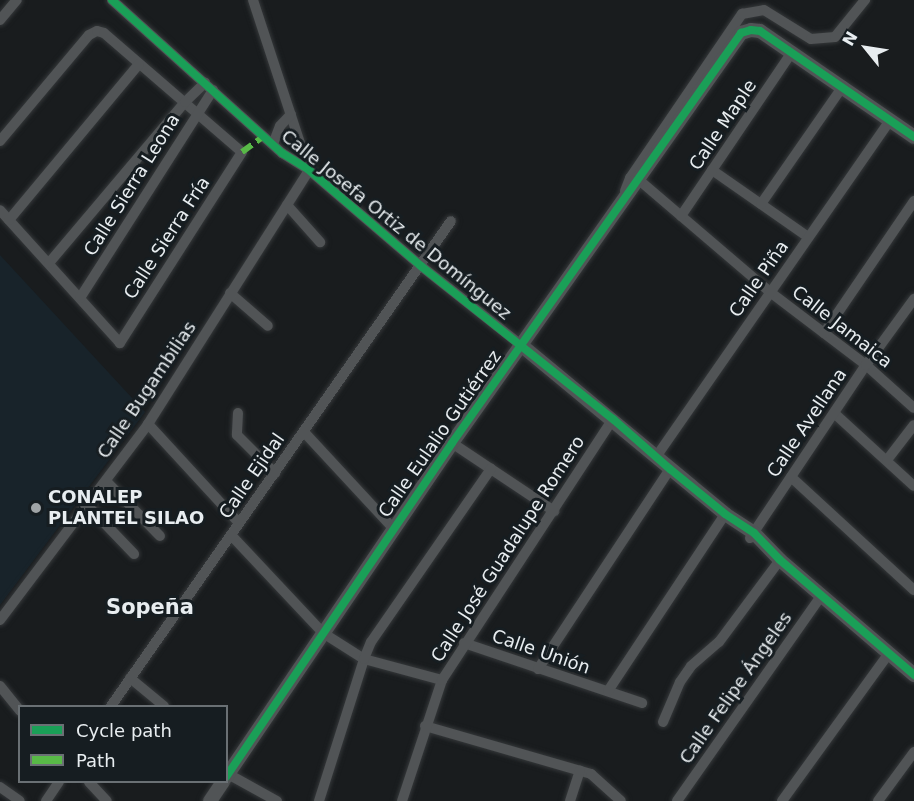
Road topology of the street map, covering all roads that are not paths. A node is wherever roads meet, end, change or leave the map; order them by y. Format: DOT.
graph roads {
  1 [pos="16,0"];
  2 [pos="112,0"];
  3 [pos="253,0"];
  4 [pos="866,0"];
  5 [pos="0,20"];
  6 [pos="792,52"];
  7 [pos="139,63"];
  8 [pos="209,86"];
  9 [pos="843,86"];
  10 [pos="185,102"];
  11 [pos="197,113"];
  12 [pos="291,114"];
  13 [pos="890,120"];
  14 [pos="914,137"];
  15 [pos="0,141"];
  16 [pos="273,144"];
  17 [pos="309,170"];
  18 [pos="712,170"];
  19 [pos="639,180"];
  20 [pos="914,201"];
  21 [pos="761,204"];
  22 [pos="287,205"];
  23 [pos="0,210"];
  24 [pos="617,211"];
  25 [pos="681,216"];
  26 [pos="9,220"];
  27 [pos="452,221"];
  28 [pos="808,237"];
  29 [pos="320,242"];
  30 [pos="49,263"];
  31 [pos="421,266"];
  32 [pos="770,292"];
  33 [pos="230,293"];
  34 [pos="80,298"];
  35 [pos="914,299"];
  36 [pos="268,326"];
  37 [pos="824,333"];
  38 [pos="521,345"];
  39 [pos="866,365"];
  40 [pos="914,408"];
  41 [pos="238,413"];
  42 [pos="834,413"];
  43 [pos="613,419"];
  44 [pos="147,424"];
  45 [pos="914,425"];
  46 [pos="304,432"];
  47 [pos="452,443"];
  48 [pos="656,456"];
  49 [pos="887,460"];
  50 [pos="491,469"];
  51 [pos="670,469"];
  52 [pos="275,473"];
  53 [pos="791,477"];
  54 [pos="106,481"];
  55 [pos="914,486"];
  56 [pos="87,505"];
  57 [pos="554,511"];
  58 [pos="725,514"];
  59 [pos="239,523"];
  60 [pos="393,528"];
  61 [pos="749,533"];
  62 [pos="231,535"];
  63 [pos="160,536"];
  64 [pos="134,554"];
  65 [pos="778,563"];
  66 [pos="914,590"];
  67 [pos="820,598"];
  68 [pos="0,620"];
  69 [pos="323,633"];
  70 [pos="464,643"];
  71 [pos="888,656"];
  72 [pos="364,659"];
  73 [pos="538,669"];
  74 [pos="914,675"];
  75 [pos="130,678"];
  76 [pos="442,680"];
  77 [pos="914,685"];
  78 [pos="0,686"];
  79 [pos="608,691"];
  80 [pos="642,703"];
  81 [pos="112,705"];
  82 [pos="163,705"];
  83 [pos="18,708"];
  84 [pos="663,722"];
  85 [pos="426,726"];
  86 [pos="914,752"];
  87 [pos="580,771"];
  88 [pos="228,774"];
  89 [pos="228,778"];
  90 [pos="58,783"];
  91 [pos="90,783"];
  92 [pos="222,783"];
  93 [pos="0,787"];
  94 [pos="20,801"];
  95 [pos="46,801"];
  96 [pos="107,801"];
  97 [pos="210,801"];
  98 [pos="277,801"];
  99 [pos="319,801"];
  100 [pos="402,801"];
  101 [pos="570,801"];
  102 [pos="621,801"];
  103 [pos="677,801"];
  104 [pos="782,801"];
  105 [pos="878,801"];
  1 -- 5 [label="street"];
  2 -- 8 [label="street, Calle Josefa Ortiz de Domínguez"];
  3 -- 12 [label="street"];
  4 -- 24 [label="street"];
  6 -- 9 [label="street"];
  6 -- 18 [label="street, Calle Maple"];
  6 -- 19 [label="street, Calle Eulalio Gutiérrez"];
  7 -- 10 [label="street"];
  7 -- 15 [label="street"];
  7 -- 26 [label="street"];
  8 -- 10 [label="street"];
  8 -- 11 [label="street, Calle Sierra Leona"];
  8 -- 16 [label="street, Calle Josefa Ortiz de Domínguez"];
  9 -- 13 [label="street"];
  9 -- 21 [label="street"];
  10 -- 11 [label="street"];
  10 -- 30 [label="street"];
  11 -- 34 [label="street, Calle Sierra Leona"];
  11 -- 34 [label="street, Calle Sierra Fría"];
  12 -- 16 [label="street"];
  12 -- 17 [label="street"];
  13 -- 14 [label="street"];
  13 -- 28 [label="street, Calle Piña"];
  16 -- 17 [label="street, Calle Josefa Ortiz de Domínguez"];
  17 -- 22 [label="street, Calle Bugambilias"];
  17 -- 31 [label="street, Calle Josefa Ortiz de Domínguez"];
  18 -- 21 [label="street"];
  18 -- 25 [label="street, Calle Maple"];
  19 -- 24 [label="street, Calle Eulalio Gutiérrez"];
  19 -- 25 [label="street, Calle Jamaica"];
  20 -- 37 [label="street"];
  21 -- 28 [label="street"];
  22 -- 29 [label="street"];
  22 -- 33 [label="street, Calle Bugambilias"];
  23 -- 26 [label="street"];
  24 -- 38 [label="street, Calle Eulalio Gutiérrez"];
  25 -- 32 [label="street, Calle Jamaica"];
  26 -- 30 [label="street"];
  27 -- 31 [label="street, Calle Ejidal"];
  28 -- 32 [label="street, Calle Piña"];
  30 -- 34 [label="street"];
  31 -- 38 [label="street, Calle Josefa Ortiz de Domínguez"];
  31 -- 46 [label="street, Calle Ejidal"];
  32 -- 37 [label="street, Calle Jamaica"];
  32 -- 48 [label="street, Calle Piña"];
  33 -- 36 [label="street"];
  33 -- 44 [label="street, Calle Bugambilias"];
  35 -- 39 [label="street, Calle Avellana"];
  37 -- 39 [label="street, Calle Jamaica"];
  38 -- 43 [label="street, Calle Josefa Ortiz de Domínguez"];
  38 -- 47 [label="street, Calle Eulalio Gutiérrez"];
  39 -- 40 [label="street, Calle Jamaica"];
  39 -- 42 [label="street, Calle Avellana"];
  41 -- 52 [label="street"];
  42 -- 49 [label="street"];
  42 -- 53 [label="street, Calle Avellana"];
  43 -- 48 [label="street, Calle Josefa Ortiz de Domínguez"];
  43 -- 57 [label="street, Calle José Guadalupe Romero"];
  44 -- 54 [label="street, Calle Bugambilias"];
  44 -- 59 [label="street"];
  45 -- 49 [label="street"];
  46 -- 52 [label="street, Calle Ejidal"];
  46 -- 60 [label="street"];
  47 -- 50 [label="street"];
  47 -- 60 [label="street, Calle Eulalio Gutiérrez"];
  48 -- 51 [label="street, Calle Josefa Ortiz de Domínguez"];
  49 -- 55 [label="street"];
  50 -- 57 [label="street"];
  50 -- 72 [label="street"];
  51 -- 58 [label="street, Calle Josefa Ortiz de Domínguez"];
  51 -- 73 [label="street"];
  52 -- 59 [label="street, Calle Ejidal"];
  53 -- 61 [label="street, Calle Avellana"];
  53 -- 66 [label="street"];
  54 -- 56 [label="street, Calle Bugambilias"];
  54 -- 63 [label="street"];
  56 -- 64 [label="street"];
  56 -- 68 [label="street, Calle Bugambilias"];
  57 -- 70 [label="street, Calle José Guadalupe Romero"];
  58 -- 61 [label="street, Calle Josefa Ortiz de Domínguez"];
  58 -- 79 [label="street"];
  59 -- 62 [label="street, Calle Ejidal"];
  60 -- 69 [label="street, Calle Eulalio Gutiérrez"];
  61 -- 65 [label="street, Calle Josefa Ortiz de Domínguez"];
  62 -- 69 [label="street"];
  62 -- 75 [label="street, Calle Ejidal"];
  65 -- 67 [label="street, Calle Josefa Ortiz de Domínguez"];
  65 -- 84 [label="street"];
  67 -- 71 [label="street, Calle Josefa Ortiz de Domínguez"];
  67 -- 103 [label="street, Calle Felipe Ángeles"];
  69 -- 72 [label="street"];
  69 -- 88 [label="street, Calle Eulalio Gutiérrez"];
  70 -- 73 [label="street, Calle Unión"];
  70 -- 76 [label="street, Calle José Guadalupe Romero"];
  71 -- 74 [label="street, Calle Josefa Ortiz de Domínguez"];
  71 -- 77 [label="street, Calle Josefa Ortiz de Domínguez"];
  71 -- 104 [label="street"];
  72 -- 76 [label="street"];
  72 -- 99 [label="street"];
  73 -- 79 [label="street, Calle Unión"];
  75 -- 81 [label="street, Calle Ejidal"];
  75 -- 82 [label="street"];
  76 -- 85 [label="street, Calle José Guadalupe Romero"];
  78 -- 83 [label="street"];
  79 -- 80 [label="street, Calle Unión"];
  85 -- 87 [label="street"];
  85 -- 100 [label="street, Calle José Guadalupe Romero"];
  86 -- 105 [label="street"];
  87 -- 101 [label="street"];
  87 -- 102 [label="street"];
  89 -- 98 [label="street"];
  90 -- 95 [label="street"];
  91 -- 96 [label="street"];
  92 -- 97 [label="street, Calle Eulalio Gutiérrez"];
  93 -- 94 [label="street"];
}
